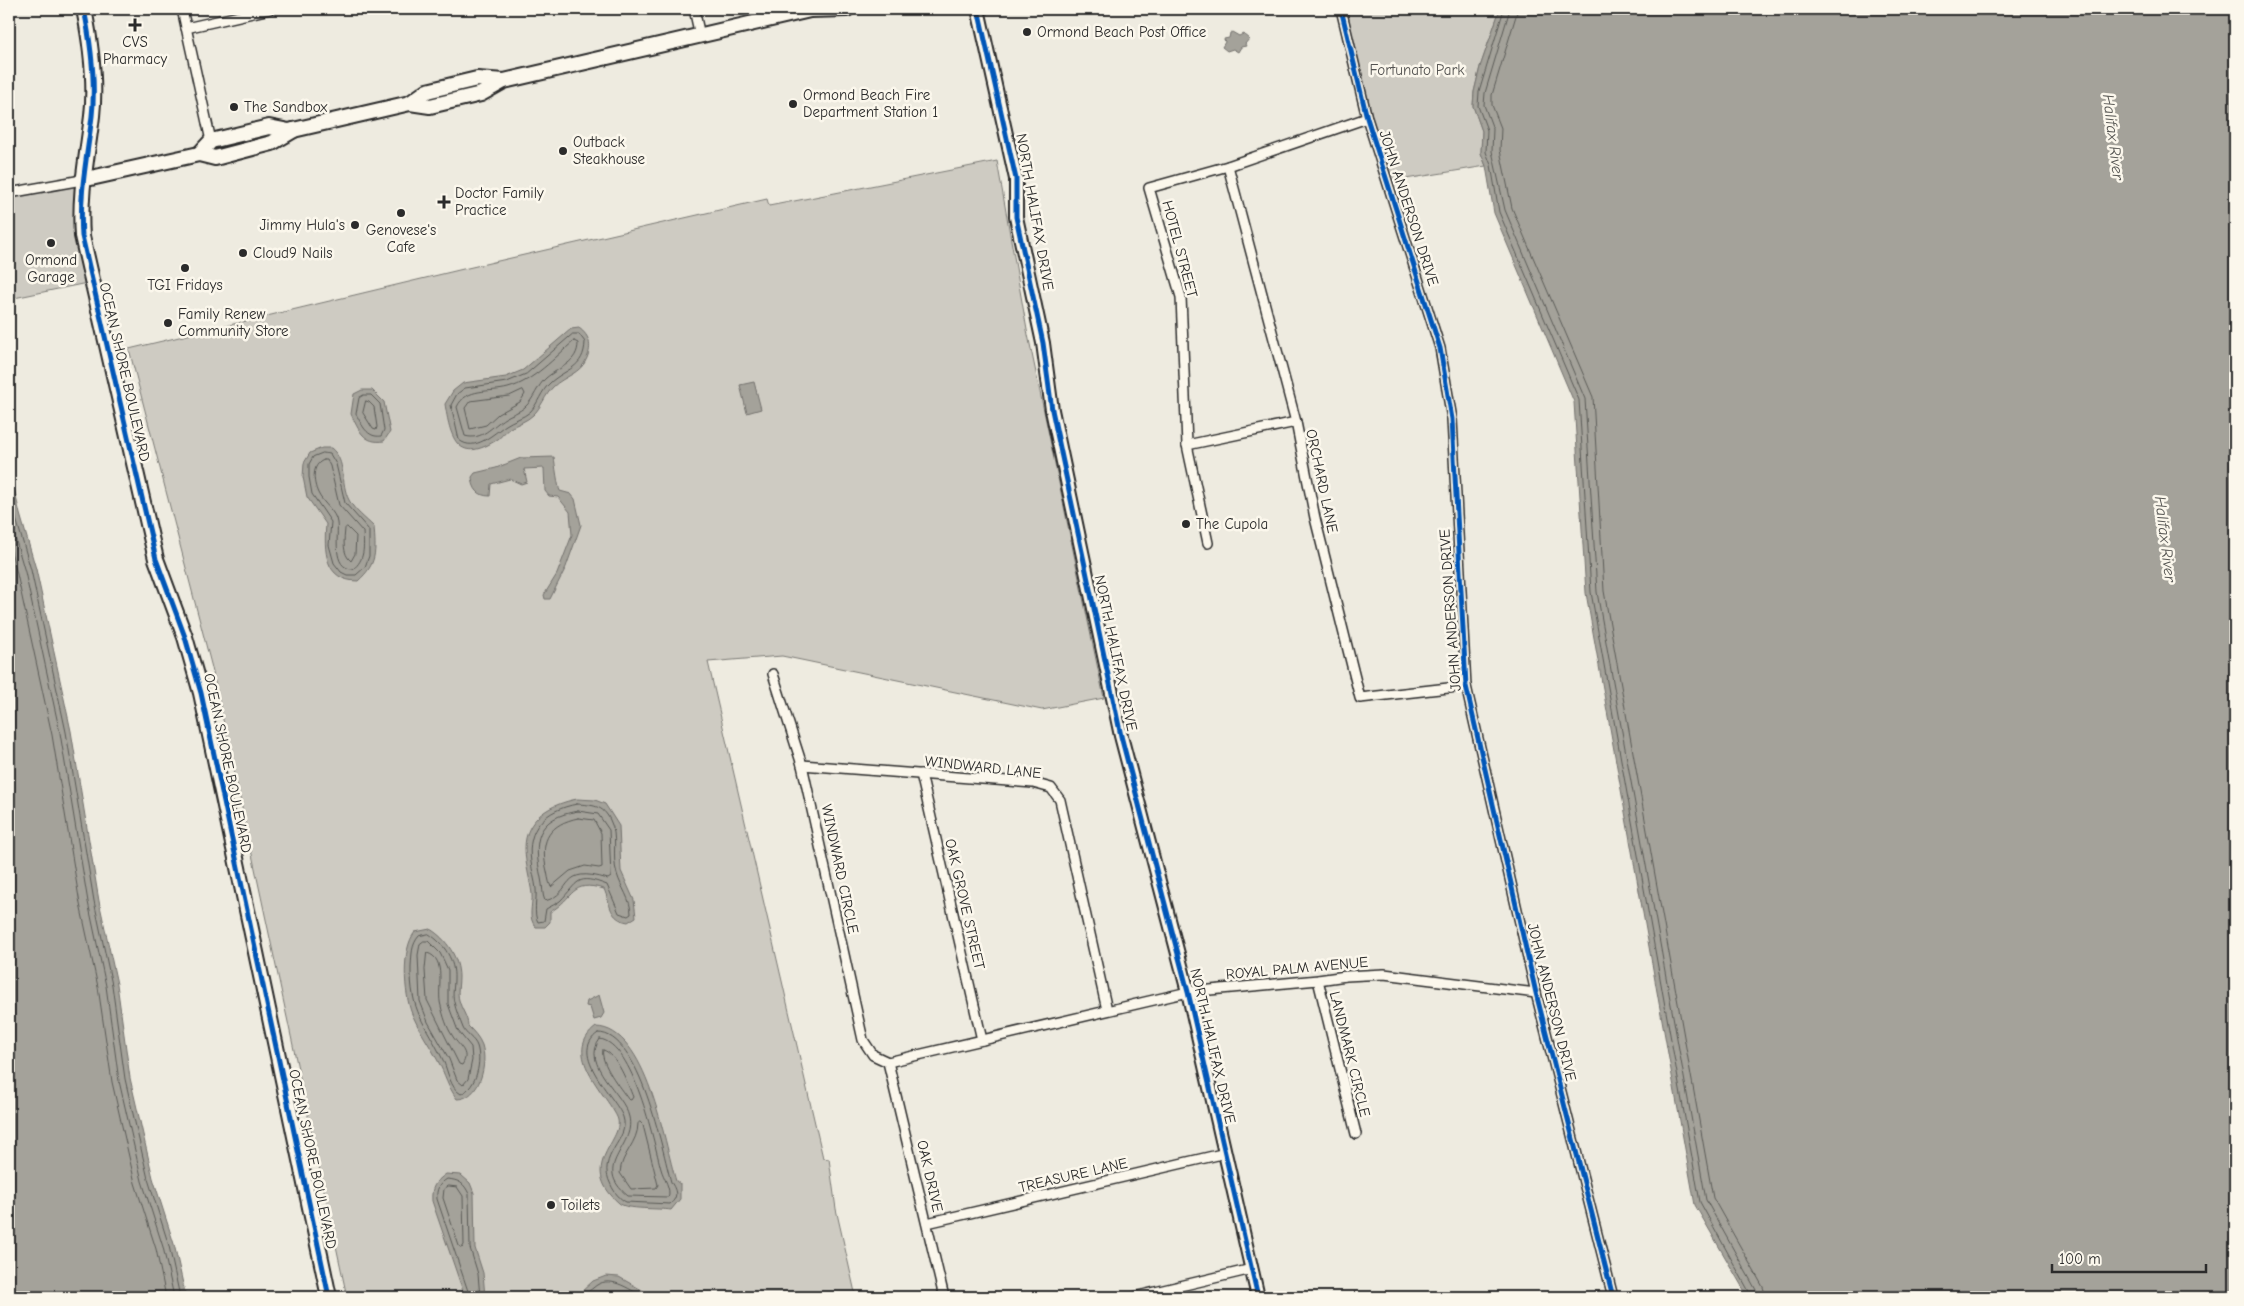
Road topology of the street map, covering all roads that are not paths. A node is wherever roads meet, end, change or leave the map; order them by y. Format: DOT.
graph roads {
  1 [pos="84,9"];
  2 [pos="182,9"];
  3 [pos="270,9"];
  4 [pos="694,9"];
  5 [pos="811,9"];
  6 [pos="847,9"];
  7 [pos="978,9"];
  8 [pos="1341,9"];
  9 [pos="186,28"];
  10 [pos="700,36"];
  11 [pos="1367,118"];
  12 [pos="294,130"];
  13 [pos="211,141"];
  14 [pos="198,154"];
  15 [pos="1228,166"];
  16 [pos="82,180"];
  17 [pos="9,193"];
  18 [pos="1296,422"];
  19 [pos="1187,445"];
  20 [pos="1208,544"];
  21 [pos="773,674"];
  22 [pos="1466,686"];
  23 [pos="802,765"];
  24 [pos="921,774"];
  25 [pos="1318,980"];
  26 [pos="1188,992"];
  27 [pos="1536,994"];
  28 [pos="1107,1010"];
  29 [pos="982,1040"];
  30 [pos="888,1062"];
  31 [pos="1356,1134"];
  32 [pos="1226,1153"];
  33 [pos="927,1223"];
  34 [pos="1252,1269"];
  35 [pos="329,1297"];
  36 [pos="944,1297"];
  37 [pos="1134,1297"];
  38 [pos="1258,1297"];
  39 [pos="1613,1297"];
  1 -- 16 [label="main road, OCEAN SHORE BOULEVARD"];
  2 -- 9 [label="street"];
  3 -- 9 [label="street"];
  4 -- 10 [label="street"];
  5 -- 6 [label="main road"];
  5 -- 10 [label="main road"];
  7 -- 26 [label="street, NORTH HALIFAX DRIVE"];
  8 -- 11 [label="street, JOHN ANDERSON DRIVE"];
  9 -- 13 [label="street"];
  10 -- 12 [label="main road"];
  11 -- 15 [label="street, HOTEL STREET"];
  11 -- 22 [label="street, JOHN ANDERSON DRIVE"];
  12 -- 13 [label="main road"];
  12 -- 14 [label="main road"];
  13 -- 14 [label="main road"];
  14 -- 16 [label="main road"];
  15 -- 18 [label="street, ORCHARD LANE"];
  15 -- 19 [label="street, HOTEL STREET"];
  16 -- 17 [label="street"];
  16 -- 35 [label="main road, OCEAN SHORE BOULEVARD"];
  18 -- 19 [label="street"];
  18 -- 22 [label="street, ORCHARD LANE"];
  19 -- 20 [label="street, HOTEL STREET"];
  21 -- 23 [label="street, WINDWARD CIRCLE"];
  22 -- 27 [label="street, JOHN ANDERSON DRIVE"];
  23 -- 24 [label="street, WINDWARD LANE"];
  23 -- 30 [label="street, WINDWARD CIRCLE"];
  24 -- 28 [label="street, WINDWARD LANE"];
  24 -- 29 [label="street, OAK GROVE STREET"];
  25 -- 26 [label="street, ROYAL PALM AVENUE"];
  25 -- 27 [label="street, ROYAL PALM AVENUE"];
  25 -- 31 [label="street, LANDMARK CIRCLE"];
  26 -- 28 [label="street, ROYAL PALM AVENUE"];
  26 -- 32 [label="street, NORTH HALIFAX DRIVE"];
  27 -- 39 [label="street, JOHN ANDERSON DRIVE"];
  28 -- 29 [label="street, ROYAL PALM AVENUE"];
  29 -- 30 [label="street, ROYAL PALM AVENUE"];
  30 -- 33 [label="street, OAK DRIVE"];
  32 -- 33 [label="street, TREASURE LANE"];
  32 -- 34 [label="street, NORTH HALIFAX DRIVE"];
  33 -- 36 [label="street, OAK DRIVE"];
  34 -- 37 [label="street"];
  34 -- 38 [label="street, NORTH HALIFAX DRIVE"];
}
